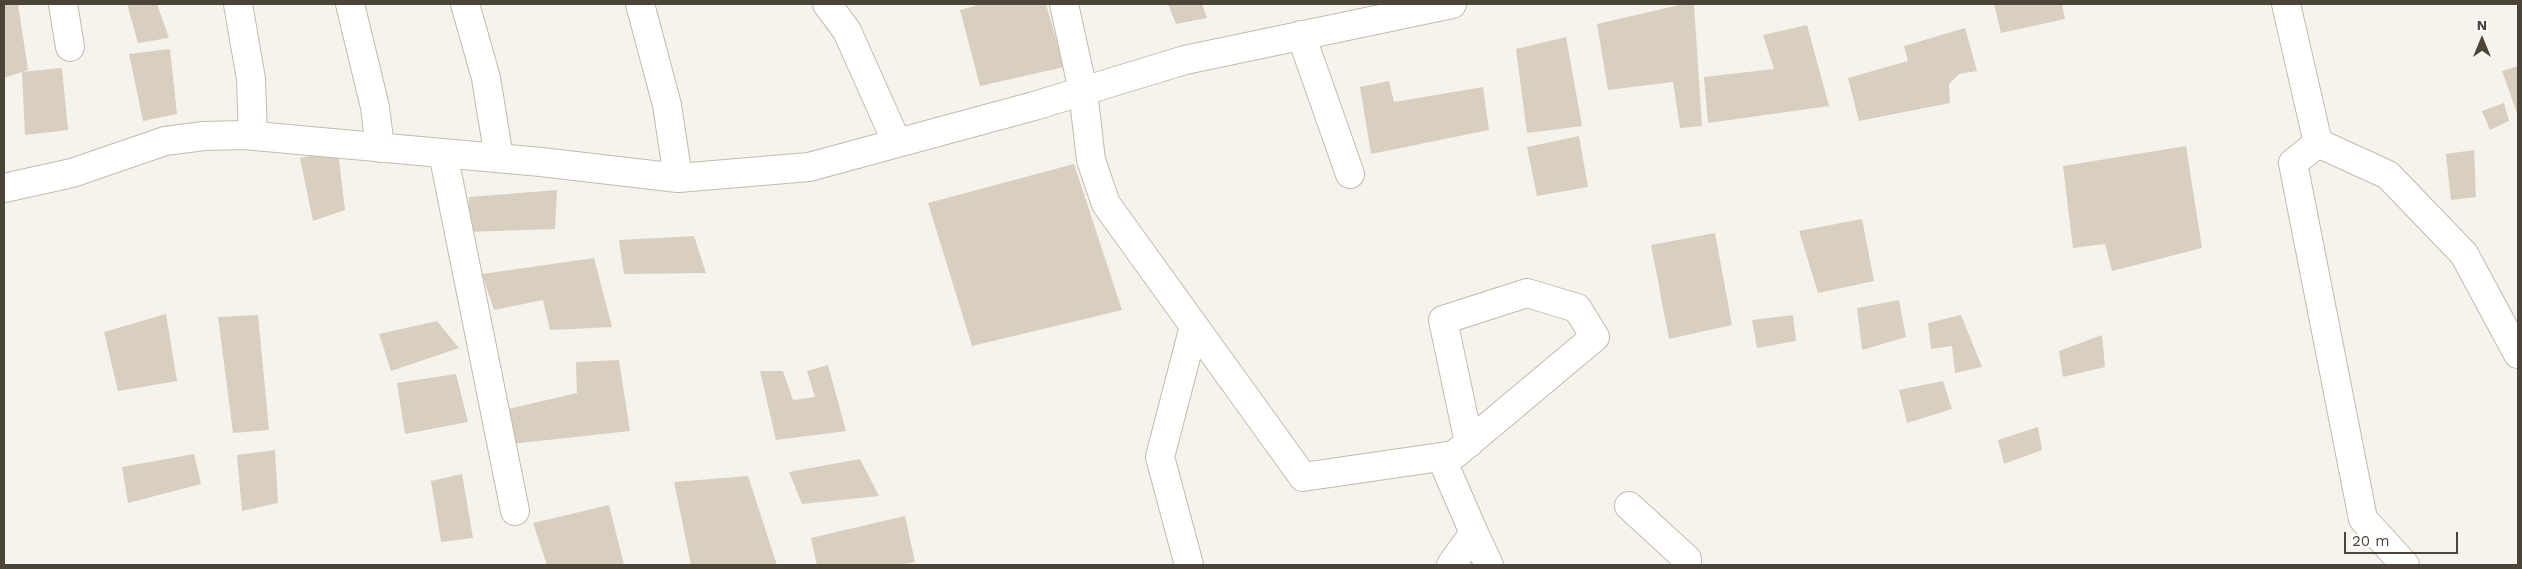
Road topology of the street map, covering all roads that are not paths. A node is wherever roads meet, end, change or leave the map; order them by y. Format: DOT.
graph roads {
  1 [pos="64,4"];
  2 [pos="238,4"];
  3 [pos="350,4"];
  4 [pos="465,4"];
  5 [pos="640,4"];
  6 [pos="827,4"];
  7 [pos="1064,4"];
  8 [pos="1452,4"];
  9 [pos="2286,4"];
  10 [pos="1301,35"];
  11 [pos="70,47"];
  12 [pos="1083,91"];
  13 [pos="253,136"];
  14 [pos="897,143"];
  15 [pos="2318,143"];
  16 [pos="380,148"];
  17 [pos="443,153"];
  18 [pos="499,158"];
  19 [pos="1350,174"];
  20 [pos="678,178"];
  21 [pos="4,188"];
  22 [pos="1194,326"];
  23 [pos="2518,354"];
  24 [pos="1468,443"];
  25 [pos="1441,457"];
  26 [pos="1629,506"];
  27 [pos="515,511"];
  28 [pos="1474,533"];
  29 [pos="1189,565"];
  30 [pos="1451,565"];
  31 [pos="1488,565"];
  32 [pos="1687,565"];
  33 [pos="2405,565"];
  1 -- 11 [label="street"];
  2 -- 13 [label="street"];
  3 -- 16 [label="street"];
  4 -- 18 [label="street"];
  5 -- 20 [label="street"];
  6 -- 14 [label="street"];
  7 -- 12 [label="street"];
  8 -- 10 [label="street"];
  9 -- 15 [label="street"];
  10 -- 12 [label="street"];
  10 -- 19 [label="street"];
  12 -- 14 [label="street"];
  12 -- 22 [label="street"];
  13 -- 16 [label="street"];
  13 -- 21 [label="street"];
  14 -- 20 [label="street"];
  15 -- 23 [label="street"];
  15 -- 33 [label="street"];
  16 -- 17 [label="street"];
  17 -- 18 [label="street"];
  17 -- 27 [label="street"];
  18 -- 20 [label="street"];
  22 -- 25 [label="street"];
  22 -- 29 [label="street"];
  24 -- 24 [label="street"];
  24 -- 25 [label="street"];
  25 -- 28 [label="street"];
  26 -- 32 [label="street"];
  28 -- 30 [label="street"];
  28 -- 31 [label="street"];
}
